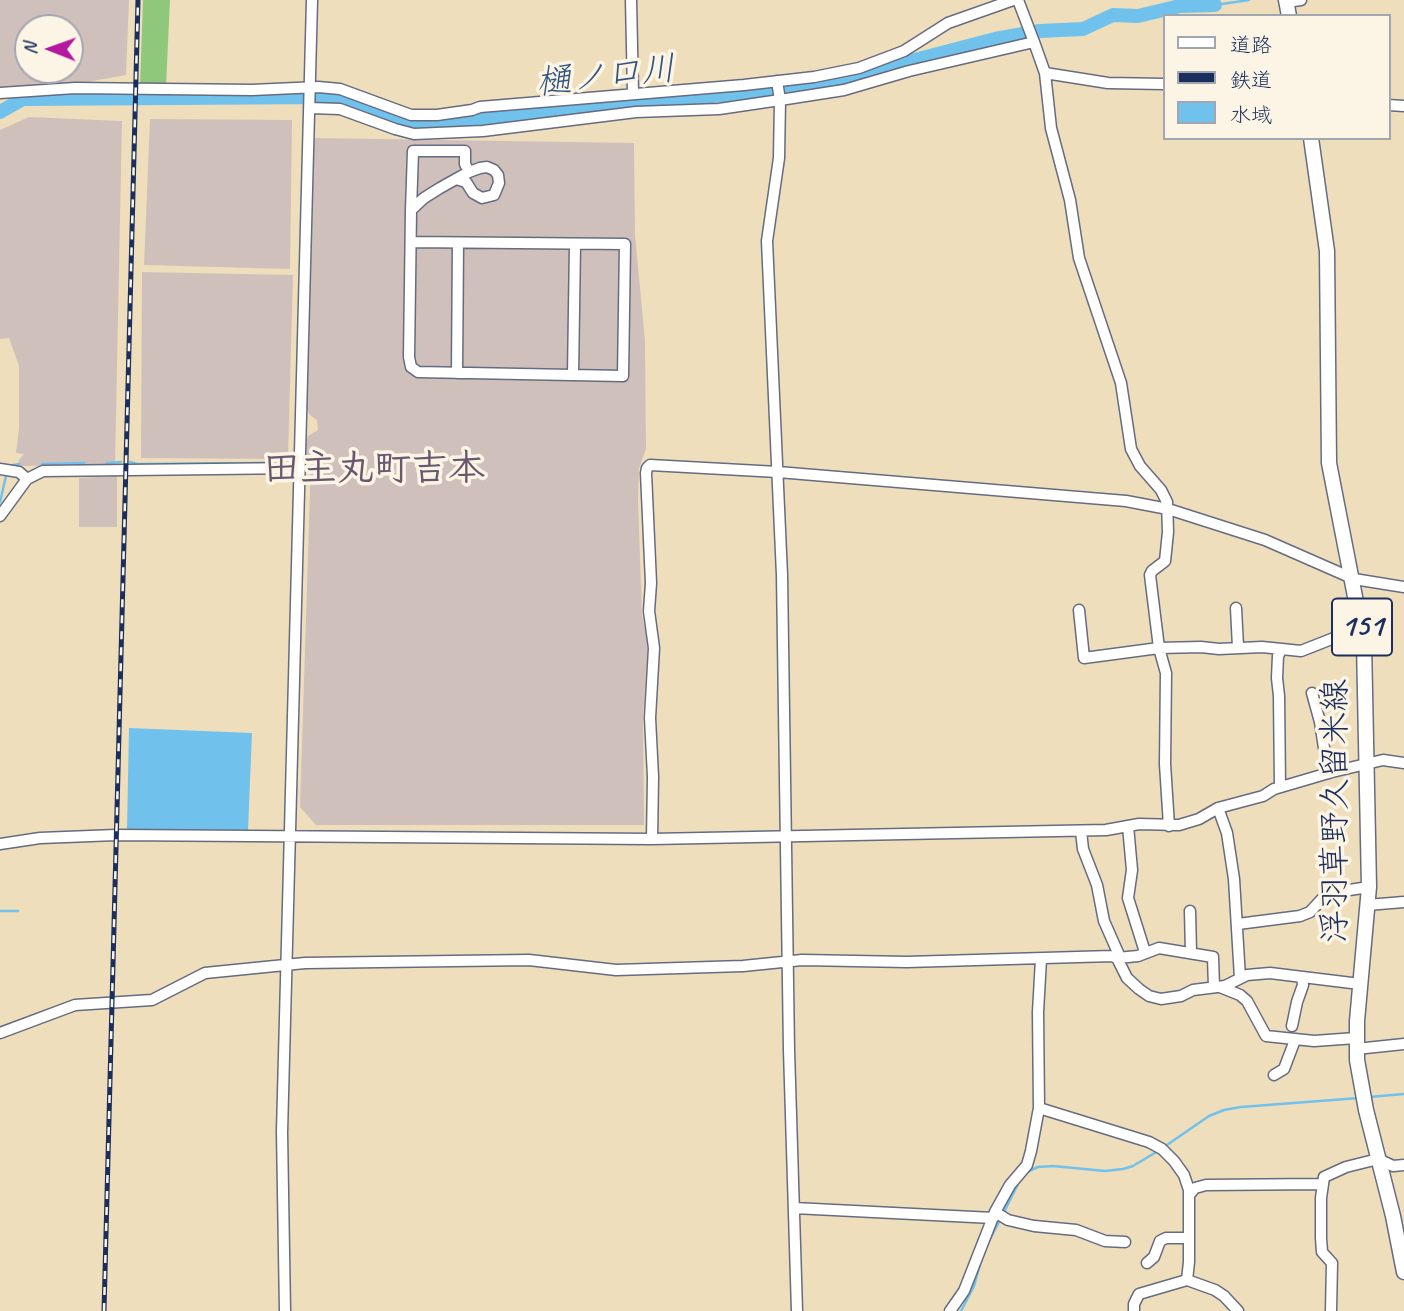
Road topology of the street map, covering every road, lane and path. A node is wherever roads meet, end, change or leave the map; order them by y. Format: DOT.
graph roads {
  1 [pos="313,0"];
  2 [pos="631,0"];
  3 [pos="1016,0"];
  4 [pos="1301,0"];
  5 [pos="1287,6"];
  6 [pos="1033,41"];
  7 [pos="1045,73"];
  8 [pos="777,83"];
  9 [pos="1162,84"];
  10 [pos="310,89"];
  11 [pos="5,93"];
  12 [pos="633,93"];
  13 [pos="780,99"];
  14 [pos="571,100"];
  15 [pos="0,101"];
  16 [pos="310,106"];
  17 [pos="496,107"];
  18 [pos="388,109"];
  19 [pos="572,118"];
  20 [pos="383,124"];
  21 [pos="498,127"];
  22 [pos="1311,140"];
  23 [pos="469,172"];
  24 [pos="456,179"];
  25 [pos="411,210"];
  26 [pos="411,242"];
  27 [pos="458,243"];
  28 [pos="575,244"];
  29 [pos="457,373"];
  30 [pos="573,375"];
  31 [pos="300,468"];
  32 [pos="0,469"];
  33 [pos="778,472"];
  34 [pos="27,479"];
  35 [pos="1168,509"];
  36 [pos="0,516"];
  37 [pos="1353,579"];
  38 [pos="1404,587"];
  39 [pos="1236,608"];
  40 [pos="1079,610"];
  41 [pos="1362,627"];
  42 [pos="1238,647"];
  43 [pos="1159,648"];
  44 [pos="1281,650"];
  45 [pos="1312,693"];
  46 [pos="1404,762"];
  47 [pos="1367,764"];
  48 [pos="1332,772"];
  49 [pos="1280,787"];
  50 [pos="1218,808"];
  51 [pos="1128,826"];
  52 [pos="1169,826"];
  53 [pos="1084,831"];
  54 [pos="785,835"];
  55 [pos="290,838"];
  56 [pos="652,839"];
  57 [pos="0,844"];
  58 [pos="1369,887"];
  59 [pos="1404,902"];
  60 [pos="1367,905"];
  61 [pos="1190,911"];
  62 [pos="1238,924"];
  63 [pos="1145,952"];
  64 [pos="1191,953"];
  65 [pos="1116,958"];
  66 [pos="1041,959"];
  67 [pos="788,962"];
  68 [pos="287,964"];
  69 [pos="1302,977"];
  70 [pos="1240,978"];
  71 [pos="1360,984"];
  72 [pos="1216,986"];
  73 [pos="1292,1026"];
  74 [pos="0,1033"];
  75 [pos="1295,1040"];
  76 [pos="1356,1044"];
  77 [pos="1404,1044"];
  78 [pos="1274,1075"];
  79 [pos="1039,1108"];
  80 [pos="1378,1159"];
  81 [pos="1404,1165"];
  82 [pos="1321,1184"];
  83 [pos="1189,1195"];
  84 [pos="794,1208"];
  85 [pos="998,1215"];
  86 [pos="1189,1238"];
  87 [pos="1125,1242"];
  88 [pos="1147,1263"];
  89 [pos="1404,1272"];
  90 [pos="1187,1280"];
  91 [pos="285,1311"];
  92 [pos="797,1311"];
  93 [pos="950,1311"];
  94 [pos="1134,1311"];
  95 [pos="1238,1311"];
  96 [pos="1331,1311"];
  1 -- 10 [label="street"];
  2 -- 12 [label="street"];
  3 -- 6 [label="street"];
  3 -- 8 [label="street"];
  4 -- 5 [label="street"];
  6 -- 7 [label="street"];
  6 -- 13 [label="street"];
  7 -- 9 [label="street"];
  7 -- 35 [label="street"];
  8 -- 12 [label="street"];
  8 -- 13 [label="street"];
  10 -- 11 [label="street"];
  10 -- 16 [label="street"];
  10 -- 18 [label="street"];
  11 -- 15 [label="street"];
  12 -- 14 [label="street"];
  13 -- 19 [label="street"];
  13 -- 33 [label="street"];
  14 -- 17 [label="street"];
  14 -- 19 [label="street"];
  16 -- 20 [label="street"];
  16 -- 31 [label="street"];
  17 -- 18 [label="street"];
  17 -- 21 [label="street"];
  18 -- 20 [label="street"];
  19 -- 21 [label="street"];
  20 -- 21 [label="street"];
  22 -- 37 [label="main road, 浮羽草野久留米線 / 151"];
  23 -- 24 [label="street"];
  23 -- 24 [label="street"];
  23 -- 25 [label="street"];
  24 -- 25 [label="street"];
  25 -- 26 [label="street"];
  26 -- 27 [label="street"];
  26 -- 29 [label="street"];
  27 -- 28 [label="street"];
  27 -- 29 [label="street"];
  28 -- 30 [label="street"];
  28 -- 30 [label="street"];
  29 -- 30 [label="street"];
  31 -- 34 [label="street"];
  31 -- 55 [label="street"];
  32 -- 34 [label="street"];
  33 -- 35 [label="street"];
  33 -- 54 [label="street"];
  33 -- 56 [label="street"];
  34 -- 36 [label="street"];
  35 -- 37 [label="street"];
  35 -- 43 [label="street"];
  37 -- 38 [label="street"];
  37 -- 41 [label="main road, 浮羽草野久留米線 / 151"];
  39 -- 42 [label="street"];
  40 -- 43 [label="street"];
  41 -- 44 [label="street"];
  41 -- 47 [label="main road, 浮羽草野久留米線 / 151"];
  42 -- 43 [label="street"];
  42 -- 44 [label="street"];
  43 -- 52 [label="street"];
  44 -- 49 [label="street"];
  45 -- 48 [label="street"];
  46 -- 47 [label="street"];
  47 -- 48 [label="street"];
  47 -- 58 [label="main road, 浮羽草野久留米線 / 151"];
  48 -- 49 [label="street"];
  49 -- 50 [label="street"];
  50 -- 52 [label="street"];
  50 -- 62 [label="street"];
  51 -- 52 [label="street"];
  51 -- 53 [label="street"];
  51 -- 63 [label="street"];
  53 -- 54 [label="street"];
  53 -- 65 [label="street"];
  54 -- 56 [label="street"];
  54 -- 67 [label="street"];
  55 -- 56 [label="street"];
  55 -- 57 [label="street"];
  55 -- 68 [label="street"];
  58 -- 60 [label="main road, 浮羽草野久留米線 / 151"];
  58 -- 62 [label="street"];
  59 -- 60 [label="street"];
  60 -- 71 [label="main road, 浮羽草野久留米線 / 151"];
  61 -- 64 [label="street"];
  62 -- 70 [label="street"];
  63 -- 64 [label="street"];
  63 -- 65 [label="street"];
  64 -- 72 [label="street"];
  65 -- 66 [label="street"];
  65 -- 72 [label="street"];
  66 -- 67 [label="street"];
  66 -- 79 [label="street"];
  67 -- 68 [label="street"];
  67 -- 84 [label="street"];
  68 -- 74 [label="street"];
  68 -- 91 [label="street"];
  69 -- 70 [label="street"];
  69 -- 71 [label="street"];
  69 -- 73 [label="street"];
  70 -- 72 [label="street"];
  71 -- 76 [label="main road, 浮羽草野久留米線 / 151"];
  72 -- 75 [label="street"];
  75 -- 76 [label="street"];
  75 -- 78 [label="street"];
  76 -- 77 [label="street"];
  76 -- 80 [label="main road, 浮羽草野久留米線 / 151"];
  79 -- 83 [label="street"];
  79 -- 85 [label="street"];
  80 -- 81 [label="street"];
  80 -- 82 [label="street"];
  80 -- 89 [label="main road, 浮羽草野久留米線 / 151"];
  82 -- 83 [label="street"];
  82 -- 96 [label="street"];
  83 -- 86 [label="street"];
  84 -- 85 [label="street"];
  84 -- 92 [label="street"];
  85 -- 87 [label="street"];
  85 -- 93 [label="street"];
  86 -- 88 [label="street"];
  86 -- 90 [label="street"];
  90 -- 94 [label="street"];
  90 -- 95 [label="street"];
}
